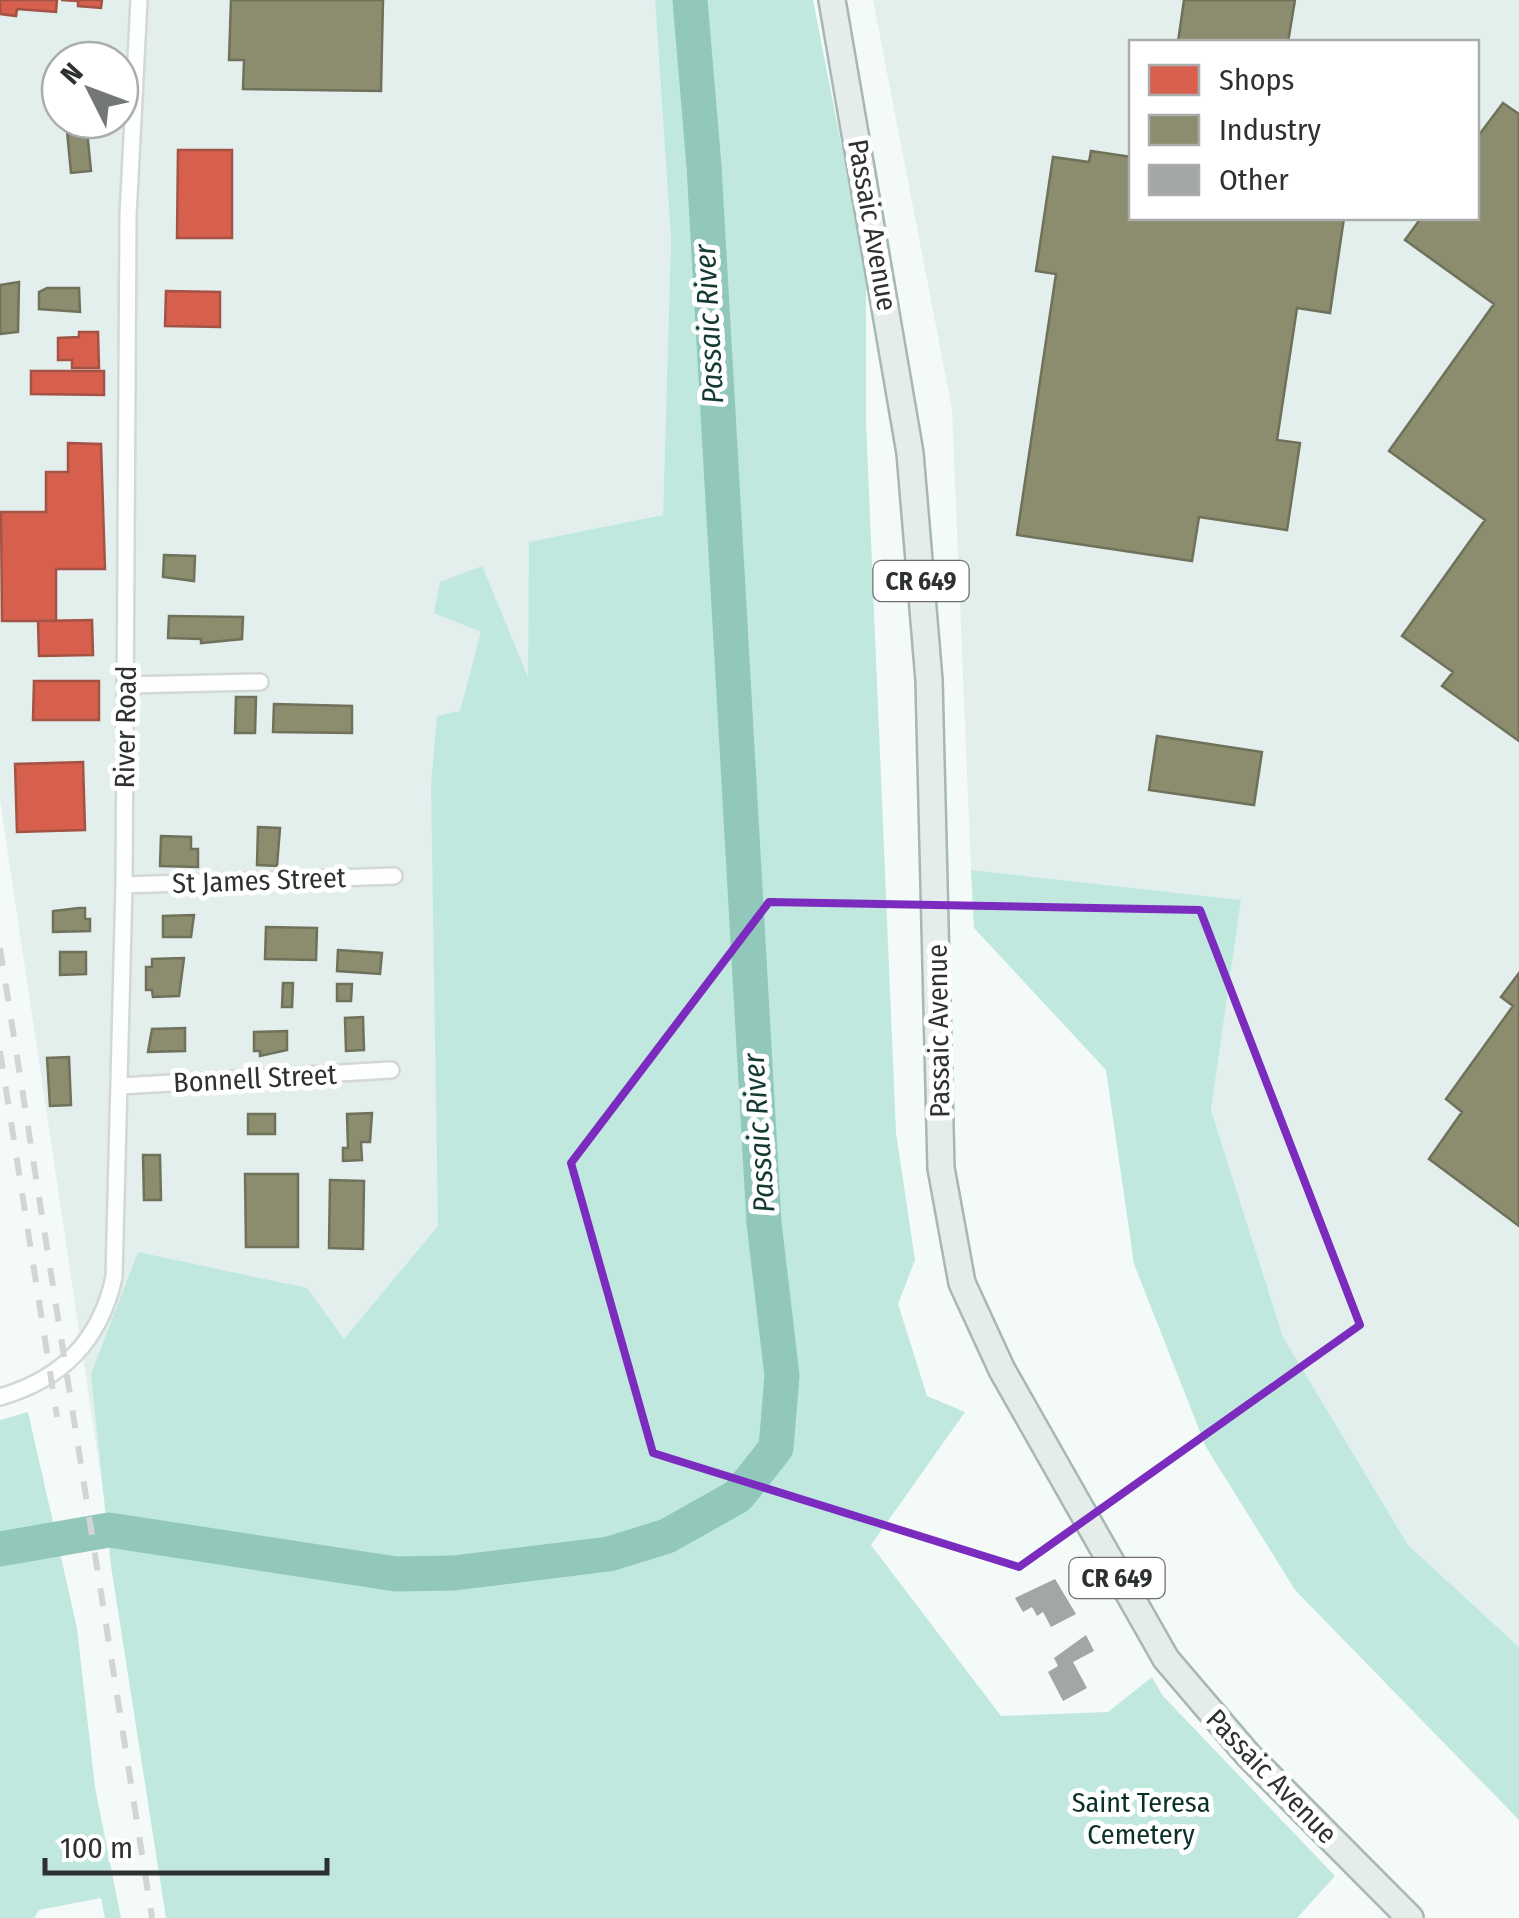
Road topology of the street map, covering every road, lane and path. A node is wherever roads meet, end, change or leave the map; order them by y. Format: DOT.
graph roads {
  1 [pos="139,0"];
  2 [pos="832,0"];
  3 [pos="260,682"];
  4 [pos="126,685"];
  5 [pos="394,876"];
  6 [pos="124,885"];
  7 [pos="390,1070"];
  8 [pos="120,1086"];
  9 [pos="0,1397"];
  10 [pos="1410,1918"];
  1 -- 4 [label="street, River Road"];
  2 -- 10 [label="main road, Passaic Avenue / CR 649"];
  3 -- 4 [label="street"];
  4 -- 6 [label="street, River Road"];
  5 -- 6 [label="street, St James Street"];
  6 -- 8 [label="street, River Road"];
  7 -- 8 [label="street, Bonnell Street"];
  8 -- 9 [label="street, River Road"];
}
